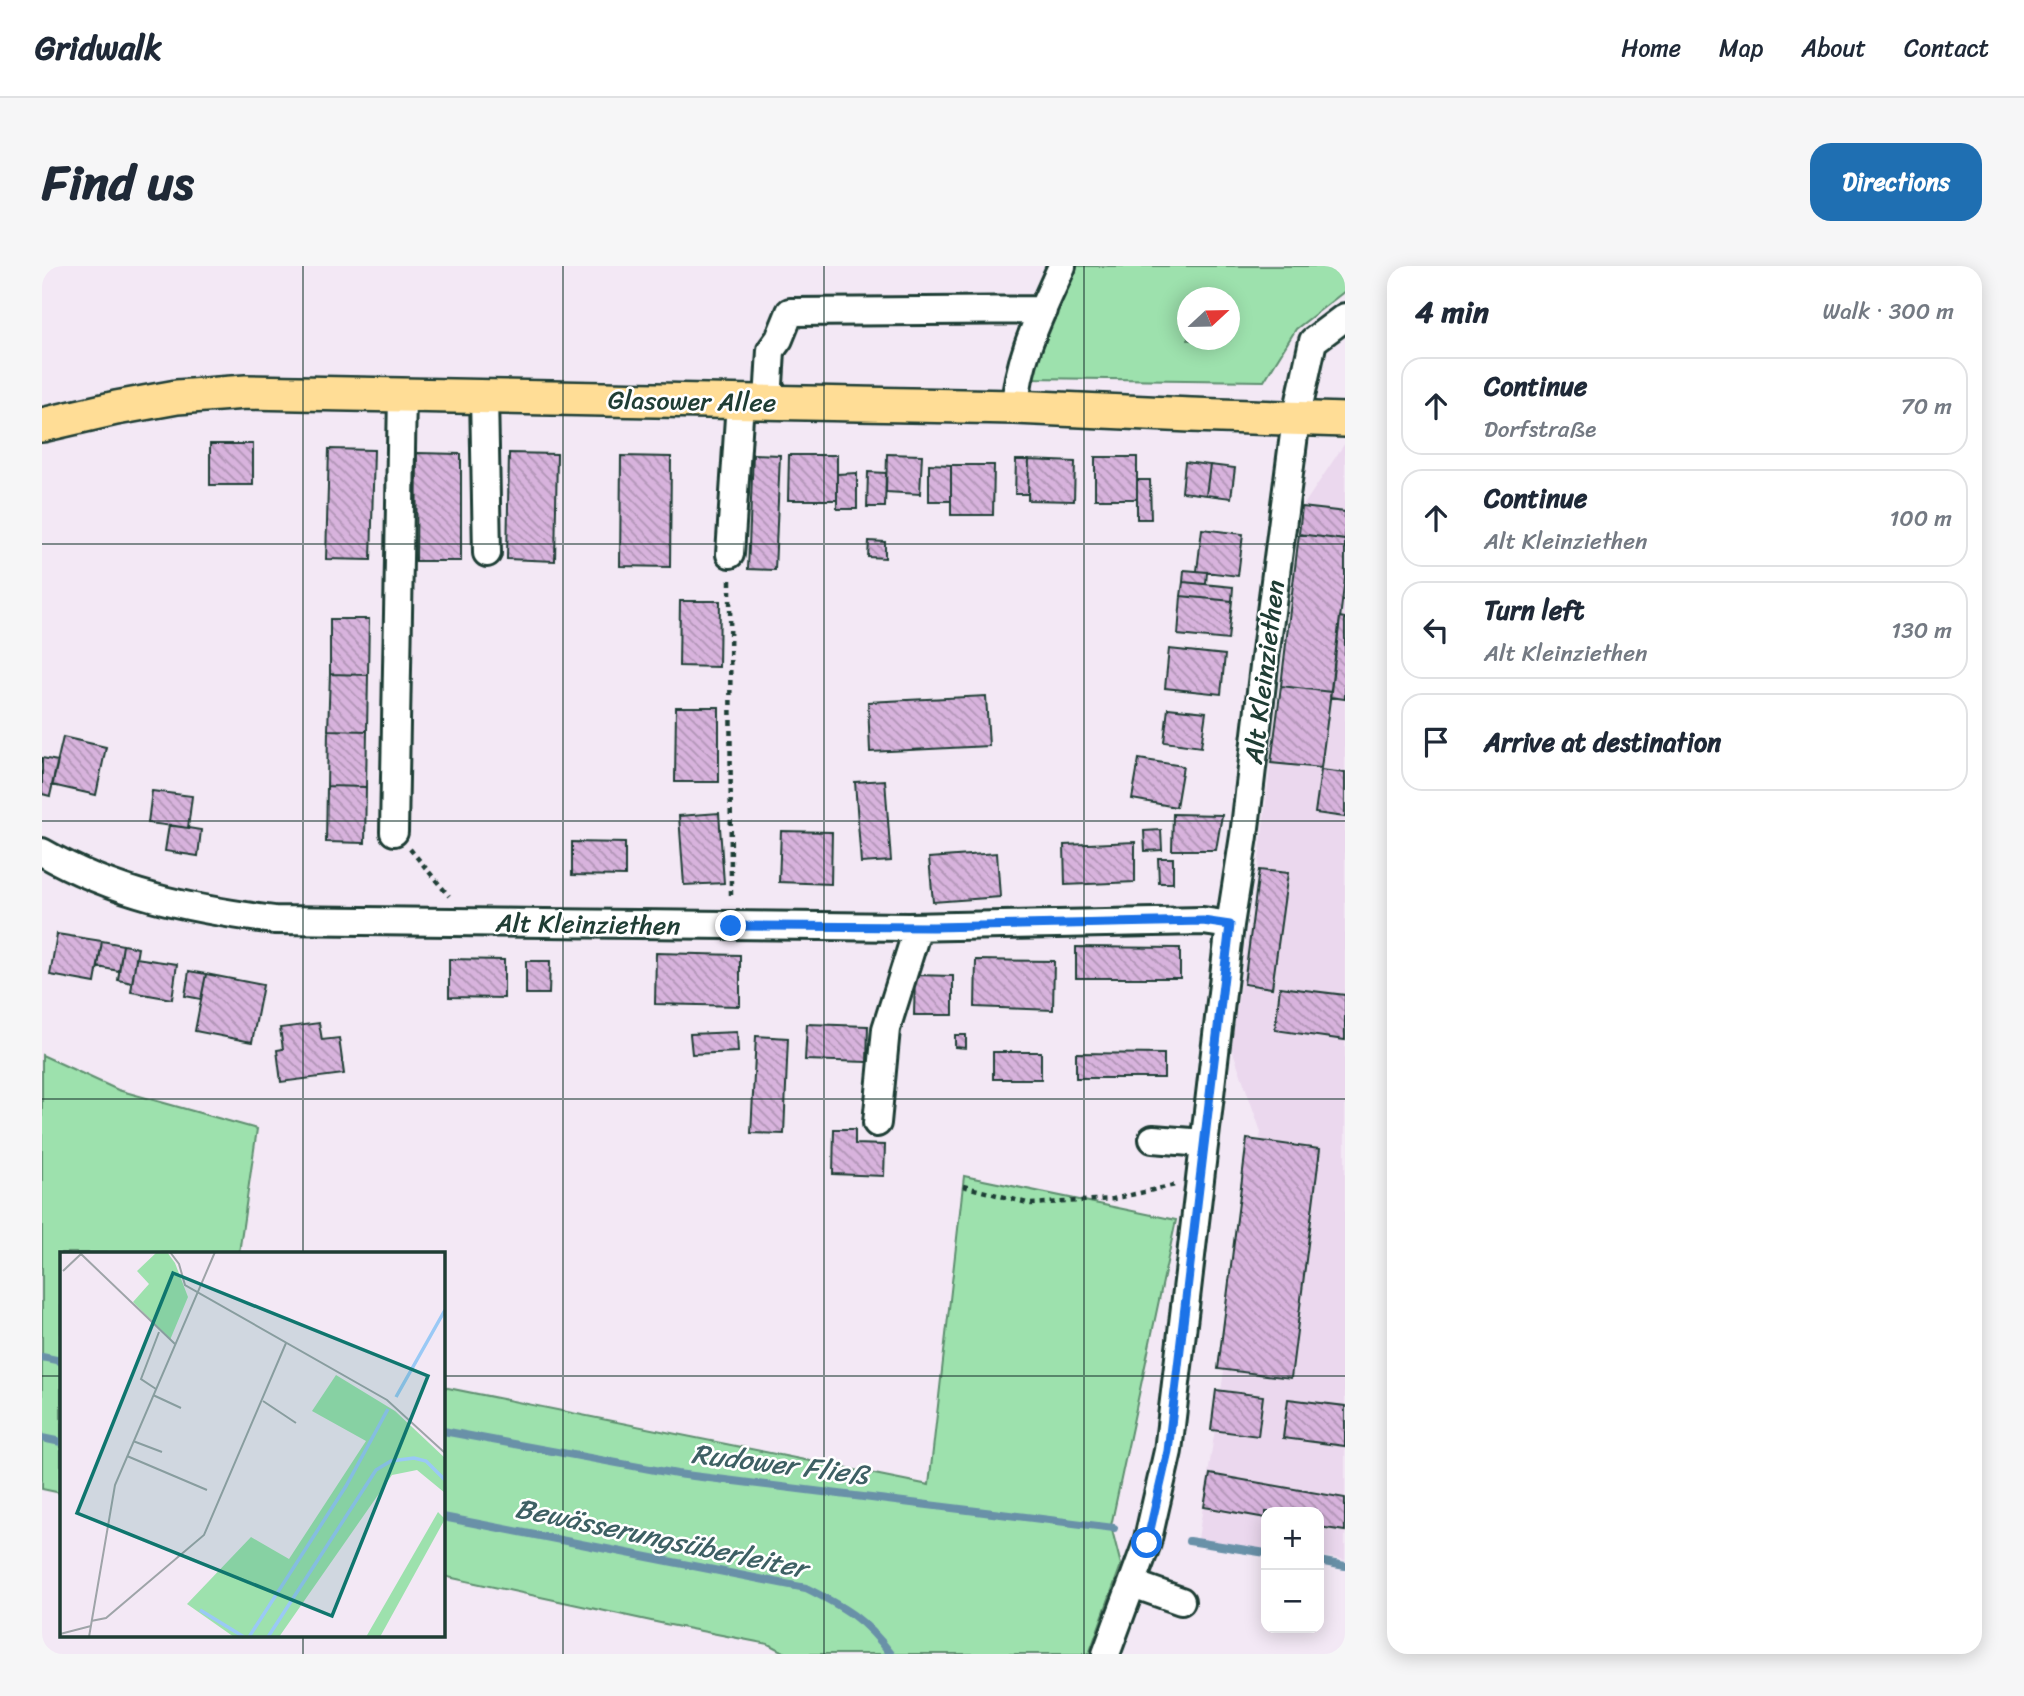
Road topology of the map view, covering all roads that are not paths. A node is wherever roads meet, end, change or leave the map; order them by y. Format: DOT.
graph roads {
  1 [pos="1062,266"];
  2 [pos="1043,310"];
  3 [pos="1345,317"];
  4 [pos="402,395"];
  5 [pos="484,396"];
  6 [pos="754,402"];
  7 [pos="1015,407"];
  8 [pos="1296,419"];
  9 [pos="1345,419"];
  10 [pos="42,425"];
  11 [pos="487,553"];
  12 [pos="730,554"];
  13 [pos="394,832"];
  14 [pos="42,852"];
  15 [pos="1230,925"];
  16 [pos="918,927"];
  17 [pos="877,1123"];
  18 [pos="1153,1139"];
  19 [pos="1204,1143"];
  20 [pos="1133,1584"];
  21 [pos="1181,1601"];
  22 [pos="1106,1654"];
  1 -- 2 [label="street"];
  2 -- 6 [label="street"];
  2 -- 7 [label="street"];
  3 -- 8 [label="street, Alt Kleinziethen"];
  4 -- 5 [label="main road, Glasower Allee"];
  4 -- 10 [label="main road, Glasower Allee"];
  4 -- 13 [label="street"];
  5 -- 6 [label="main road, Glasower Allee"];
  5 -- 11 [label="street"];
  6 -- 7 [label="main road, Glasower Allee"];
  6 -- 12 [label="street"];
  7 -- 8 [label="main road, Glasower Allee"];
  8 -- 9 [label="main road, Glasower Allee"];
  8 -- 15 [label="street, Alt Kleinziethen"];
  14 -- 16 [label="street, Alt Kleinziethen"];
  15 -- 16 [label="street, Alt Kleinziethen"];
  15 -- 19 [label="street, Alt Kleinziethen"];
  16 -- 17 [label="street"];
  18 -- 19 [label="street"];
  19 -- 20 [label="street, Alt Kleinziethen"];
  20 -- 21 [label="street"];
  20 -- 22 [label="street, Alt Kleinziethen"];
}
